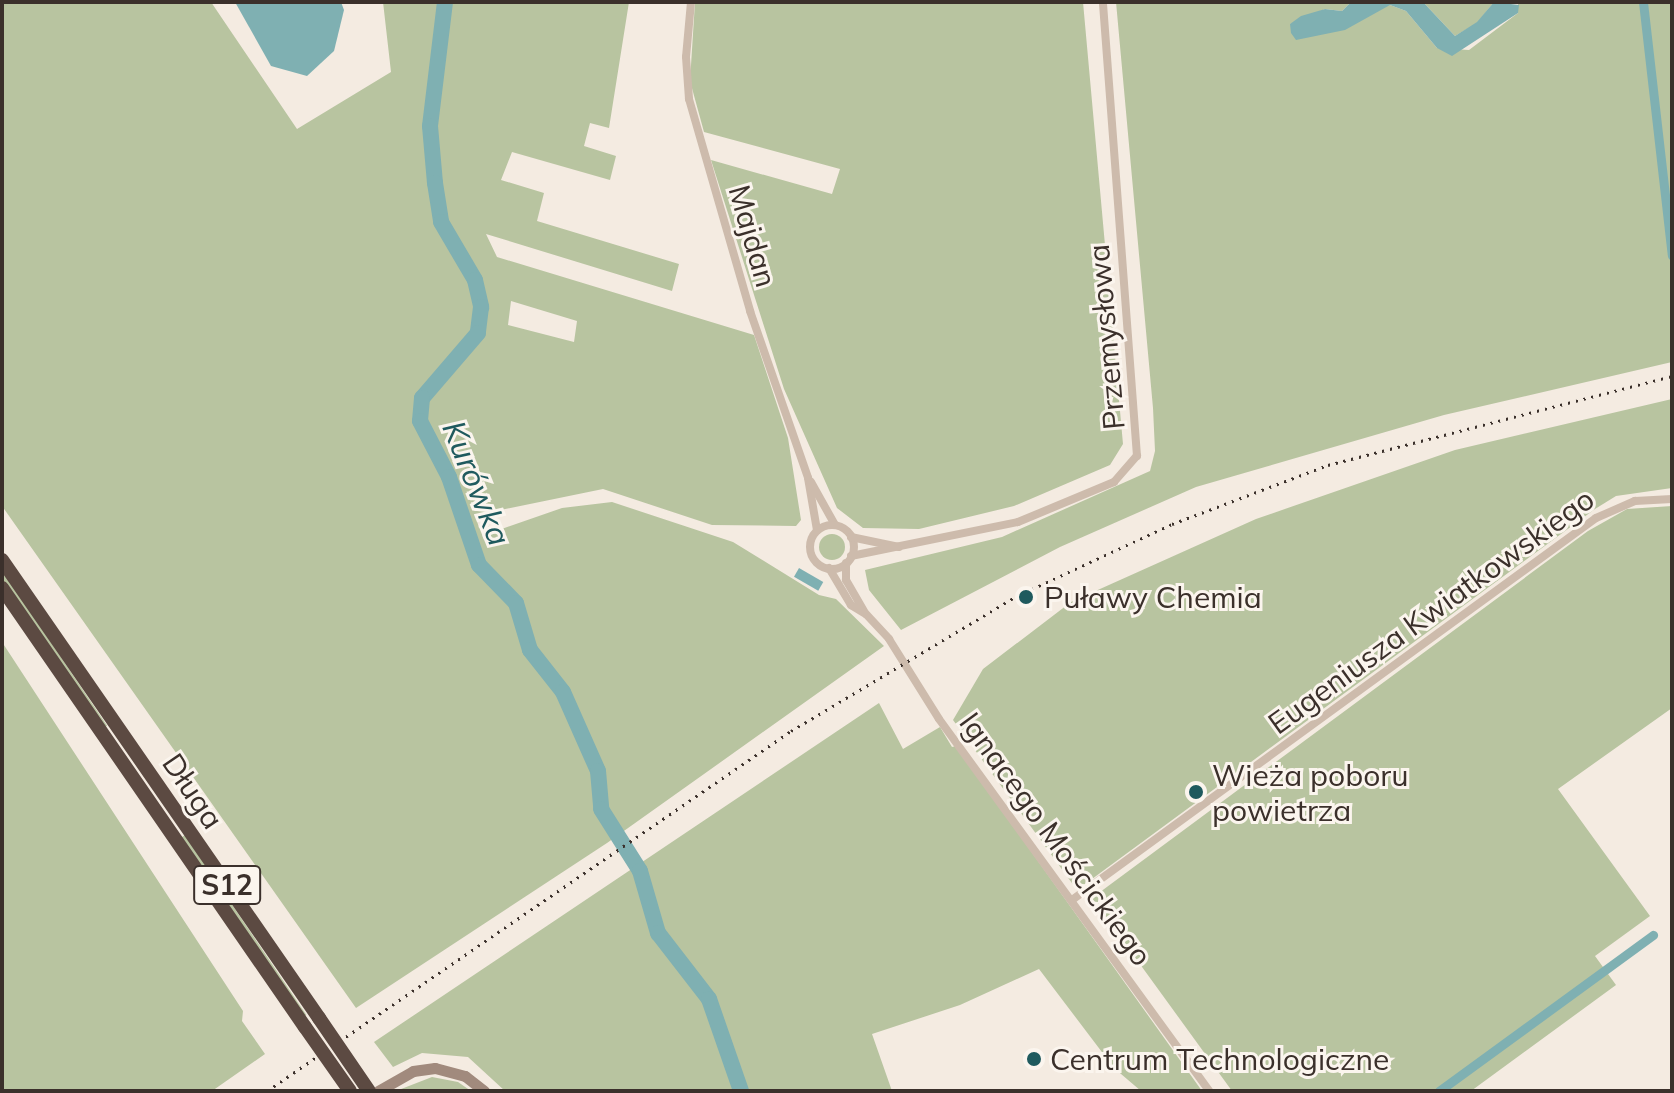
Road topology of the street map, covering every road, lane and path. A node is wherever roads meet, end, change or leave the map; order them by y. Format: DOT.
graph roads {
  1 [pos="691,2"];
  2 [pos="1103,2"];
  3 [pos="808,478"];
  4 [pos="1672,499"];
  5 [pos="836,525"];
  6 [pos="817,530"];
  7 [pos="851,537"];
  8 [pos="899,547"];
  9 [pos="2,560"];
  10 [pos="848,560"];
  11 [pos="829,568"];
  12 [pos="2,588"];
  13 [pos="866,614"];
  14 [pos="1072,900"];
  15 [pos="350,1091"];
  16 [pos="369,1091"];
  17 [pos="378,1091"];
  18 [pos="484,1091"];
  19 [pos="1209,1091"];
  1 -- 3 [label="street, Majdan"];
  2 -- 8 [label="street, Przemysłowa"];
  3 -- 5 [label="street, Majdan"];
  3 -- 6 [label="street, Majdan"];
  4 -- 14 [label="street, Eugeniusza Kwiatkowskiego"];
  5 -- 6 [label="street"];
  5 -- 7 [label="street"];
  6 -- 11 [label="street"];
  7 -- 8 [label="street, Przemysłowa"];
  7 -- 10 [label="street"];
  8 -- 10 [label="street, Przemysłowa"];
  9 -- 16 [label="highway, Długa / S12, bridge"];
  10 -- 11 [label="street"];
  10 -- 13 [label="street, Ignacego Mościckiego"];
  11 -- 13 [label="street, Ignacego Mościckiego"];
  12 -- 15 [label="highway, Długa / S12, bridge"];
  13 -- 14 [label="street, Ignacego Mościckiego"];
  14 -- 19 [label="street, Ignacego Mościckiego"];
  17 -- 18 [label="street"];
}
